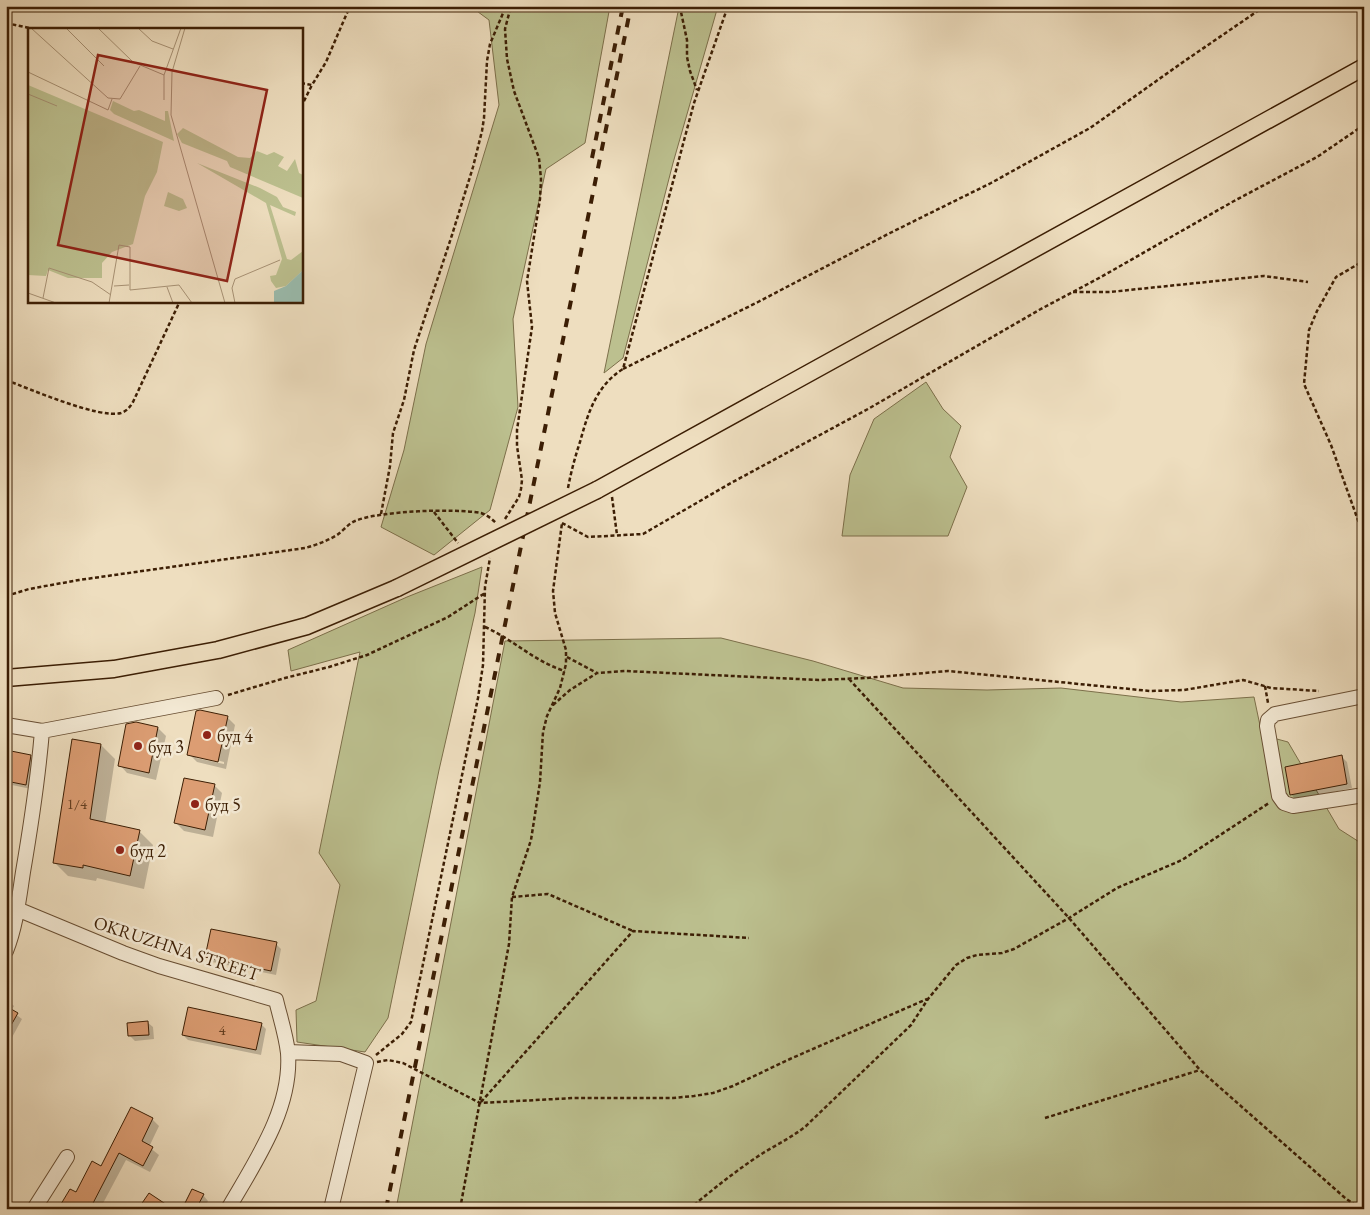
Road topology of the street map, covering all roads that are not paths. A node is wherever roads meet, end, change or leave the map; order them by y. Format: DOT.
graph roads {
  1 [pos="1364,67"];
  2 [pos="6,678"];
  3 [pos="1364,696"];
  4 [pos="216,698"];
  5 [pos="6,725"];
  6 [pos="42,731"];
  7 [pos="1364,795"];
  8 [pos="17,909"];
  9 [pos="6,951"];
  10 [pos="288,1052"];
  11 [pos="67,1156"];
  12 [pos="34,1209"];
  13 [pos="228,1209"];
  14 [pos="331,1209"];
  1 -- 2 [label="main road, bridge"];
  3 -- 7 [label="street"];
  4 -- 6 [label="street"];
  5 -- 6 [label="street"];
  6 -- 8 [label="street"];
  8 -- 9 [label="street"];
  8 -- 10 [label="street, OKRUZHNA STREET"];
  10 -- 13 [label="street"];
  10 -- 14 [label="street"];
  11 -- 12 [label="street"];
}
